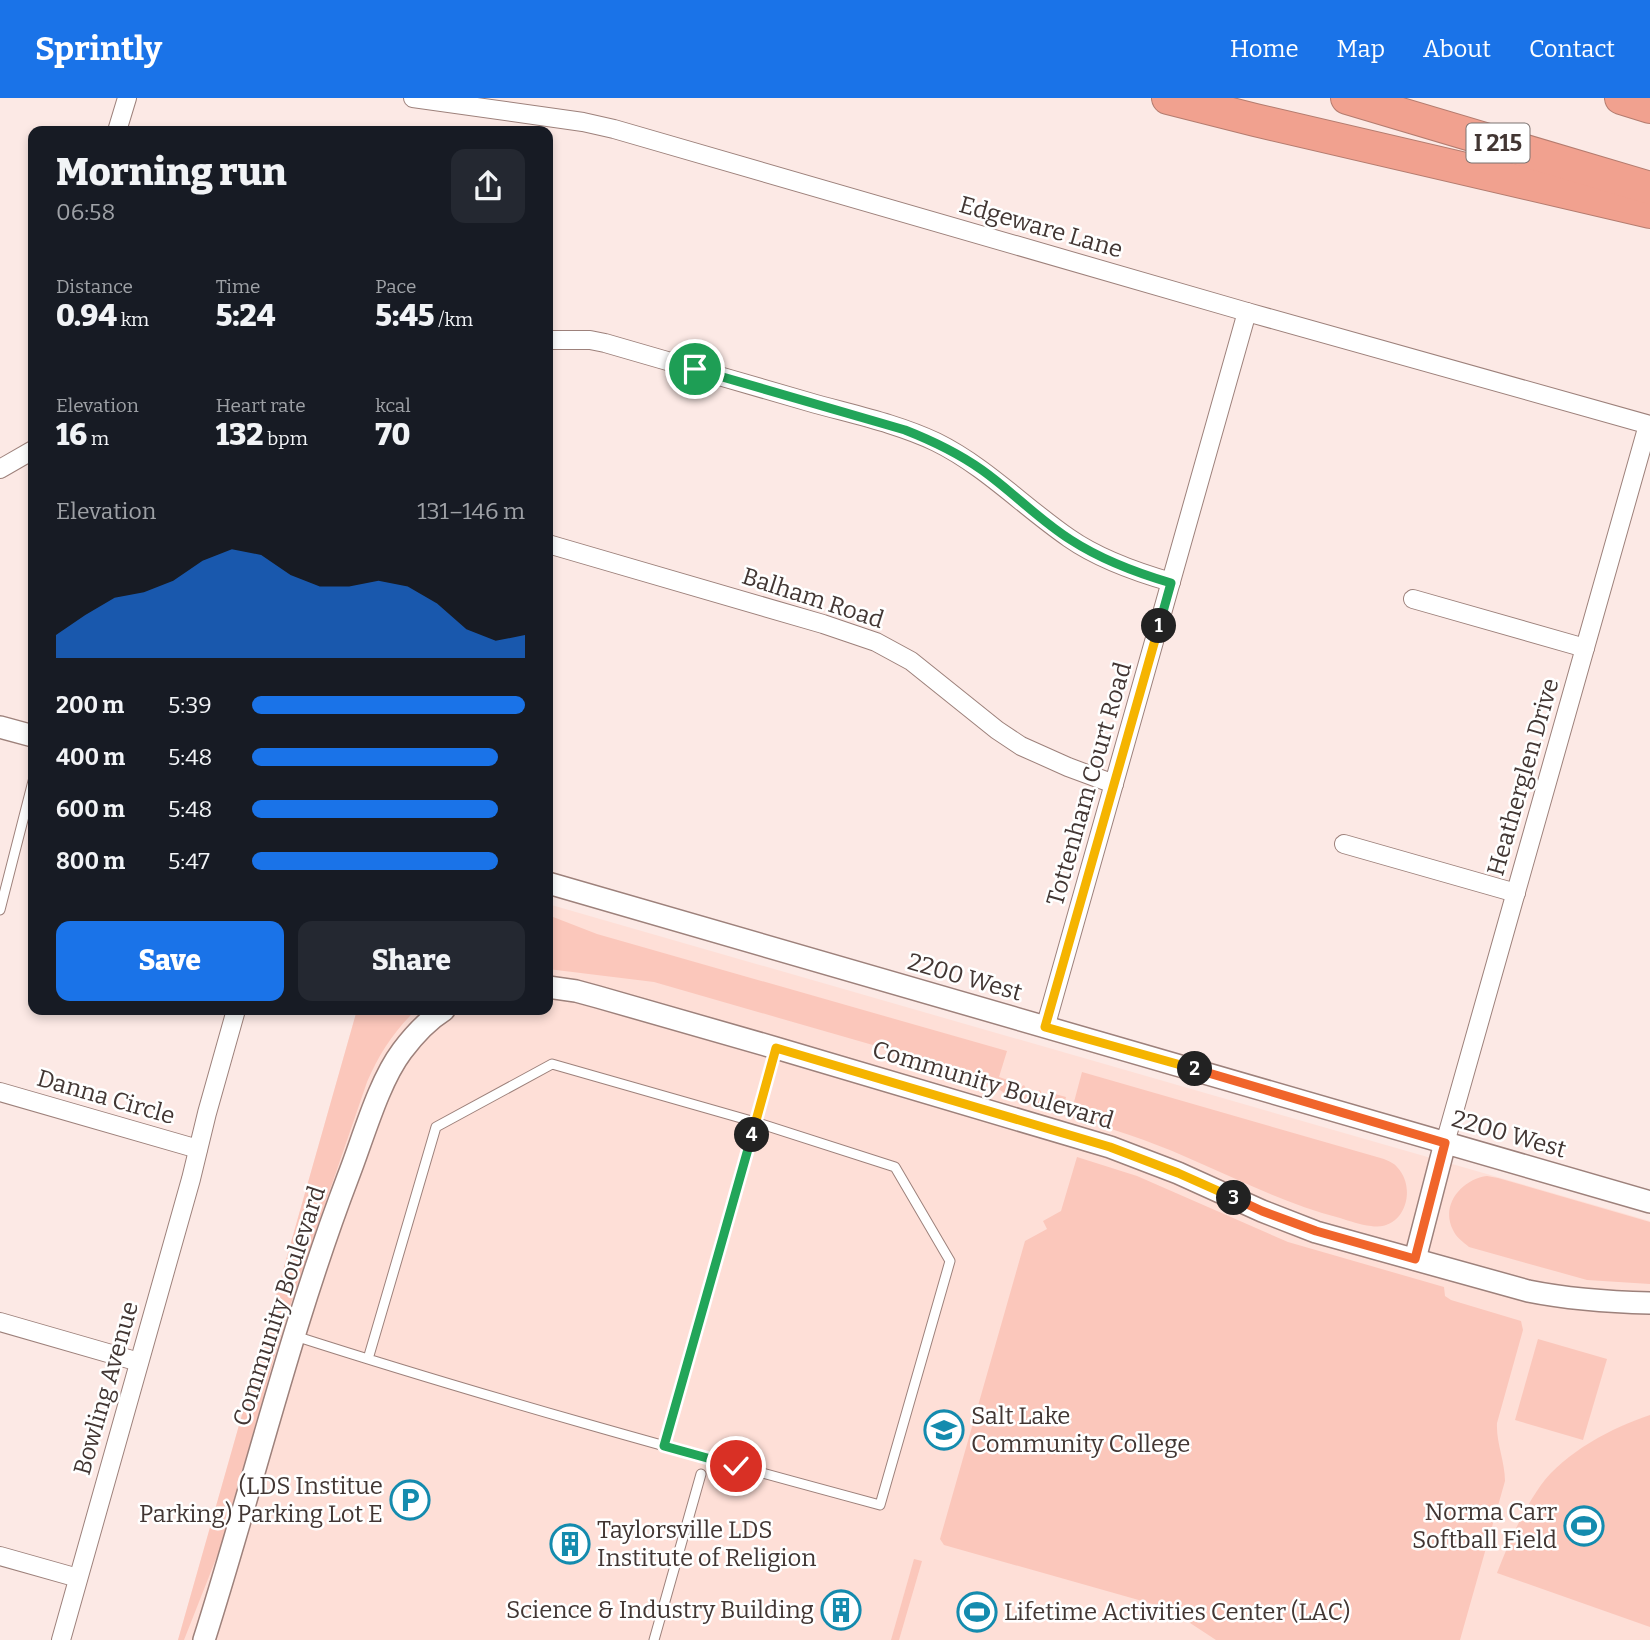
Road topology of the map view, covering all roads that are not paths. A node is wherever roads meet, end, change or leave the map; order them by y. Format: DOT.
graph roads {
  1 [pos="127,98"];
  2 [pos="413,98"];
  3 [pos="1168,98"];
  4 [pos="1346,98"];
  5 [pos="1620,98"];
  6 [pos="1650,107"];
  7 [pos="544,124"];
  8 [pos="119,126"];
  9 [pos="1650,188"];
  10 [pos="1650,212"];
  11 [pos="1247,312"];
  12 [pos="553,340"];
  13 [pos="1649,425"];
  14 [pos="28,453"];
  15 [pos="0,470"];
  16 [pos="553,545"];
  17 [pos="1171,583"];
  18 [pos="1413,600"];
  19 [pos="1585,649"];
  20 [pos="0,727"];
  21 [pos="28,735"];
  22 [pos="1114,784"];
  23 [pos="28,801"];
  24 [pos="1344,844"];
  25 [pos="553,884"];
  26 [pos="1516,893"];
  27 [pos="0,910"];
  28 [pos="553,988"];
  29 [pos="235,1015"];
  30 [pos="438,1015"];
  31 [pos="1045,1027"];
  32 [pos="776,1048"];
  33 [pos="0,1092"];
  34 [pos="755,1122"];
  35 [pos="1445,1143"];
  36 [pos="198,1149"];
  37 [pos="1650,1202"];
  38 [pos="1415,1259"];
  39 [pos="1650,1303"];
  40 [pos="0,1322"];
  41 [pos="293,1335"];
  42 [pos="368,1359"];
  43 [pos="139,1362"];
  44 [pos="664,1446"];
  45 [pos="701,1474"];
  46 [pos="0,1556"];
  47 [pos="78,1578"];
  48 [pos="61,1640"];
  49 [pos="204,1640"];
  50 [pos="654,1640"];
  1 -- 8 [label="street"];
  2 -- 7 [label="street, Edgeware Lane"];
  3 -- 10 [label="highway"];
  4 -- 9 [label="highway, I 215"];
  5 -- 6 [label="highway"];
  7 -- 11 [label="street, Edgeware Lane"];
  11 -- 13 [label="street, Edgeware Lane"];
  11 -- 17 [label="street, Tottenham Court Road"];
  12 -- 17 [label="street"];
  13 -- 19 [label="street, Heatherglen Drive"];
  14 -- 15 [label="street"];
  16 -- 22 [label="street, Balham Road"];
  17 -- 22 [label="street, Tottenham Court Road"];
  18 -- 19 [label="street"];
  19 -- 26 [label="street, Heatherglen Drive"];
  20 -- 21 [label="street"];
  22 -- 31 [label="street, Tottenham Court Road"];
  23 -- 27 [label="lane"];
  24 -- 26 [label="street"];
  25 -- 31 [label="street, 2200 West"];
  26 -- 35 [label="street, Heatherglen Drive"];
  28 -- 32 [label="street, Community Boulevard"];
  29 -- 36 [label="street, Bowling Avenue"];
  30 -- 41 [label="street, Community Boulevard"];
  31 -- 35 [label="street, 2200 West"];
  32 -- 34 [label="lane"];
  32 -- 38 [label="street, Community Boulevard"];
  33 -- 36 [label="street, Danna Circle"];
  34 -- 42 [label="lane"];
  34 -- 44 [label="lane"];
  34 -- 44 [label="lane"];
  35 -- 37 [label="street, 2200 West"];
  35 -- 38 [label="street"];
  36 -- 43 [label="street, Bowling Avenue"];
  38 -- 39 [label="street, Community Boulevard"];
  40 -- 43 [label="street"];
  41 -- 42 [label="lane"];
  41 -- 49 [label="street, Community Boulevard"];
  42 -- 44 [label="lane"];
  43 -- 47 [label="street, Bowling Avenue"];
  45 -- 50 [label="lane"];
  46 -- 47 [label="street"];
  47 -- 48 [label="street, Bowling Avenue"];
}
